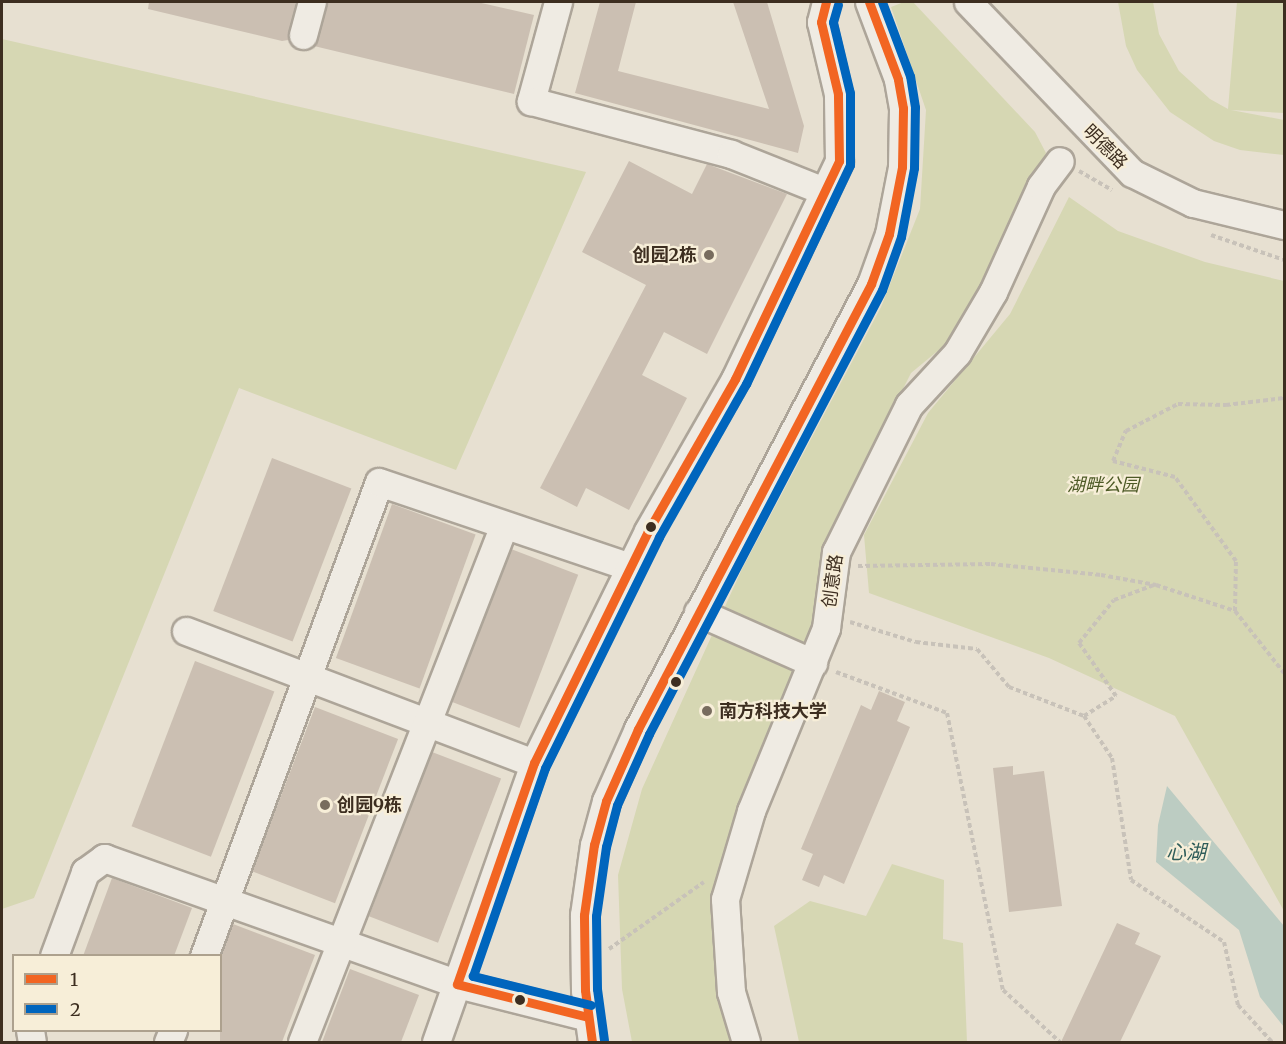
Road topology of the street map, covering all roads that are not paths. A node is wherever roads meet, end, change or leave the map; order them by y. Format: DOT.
graph roads {
  1 [pos="312,2"];
  2 [pos="554,2"];
  3 [pos="826,2"];
  4 [pos="869,2"];
  5 [pos="968,2"];
  6 [pos="303,35"];
  7 [pos="1060,160"];
  8 [pos="824,191"];
  9 [pos="1284,225"];
  10 [pos="504,525"];
  11 [pos="630,567"];
  12 [pos="698,612"];
  13 [pos="186,631"];
  14 [pos="813,663"];
  15 [pos="308,677"];
  16 [pos="429,723"];
  17 [pos="534,764"];
  18 [pos="225,902"];
  19 [pos="343,943"];
  20 [pos="55,954"];
  21 [pos="205,954"];
  22 [pos="457,984"];
  23 [pos="590,1030"];
  24 [pos="302,1042"];
  25 [pos="436,1042"];
  26 [pos="746,1042"];
  1 -- 6 [label="street"];
  2 -- 8 [label="street"];
  3 -- 8 [label="street"];
  4 -- 12 [label="street"];
  5 -- 9 [label="street, 明德路"];
  7 -- 14 [label="street, 创意路"];
  8 -- 11 [label="street"];
  10 -- 11 [label="street"];
  10 -- 15 [label="street"];
  10 -- 16 [label="street"];
  11 -- 17 [label="street"];
  12 -- 14 [label="street"];
  12 -- 23 [label="street"];
  13 -- 15 [label="street"];
  14 -- 26 [label="street, 创意路"];
  15 -- 16 [label="street"];
  15 -- 18 [label="street"];
  16 -- 17 [label="street"];
  16 -- 19 [label="street"];
  17 -- 22 [label="street"];
  18 -- 19 [label="street"];
  18 -- 20 [label="street"];
  18 -- 21 [label="street"];
  19 -- 22 [label="street"];
  19 -- 24 [label="street"];
  22 -- 23 [label="street"];
  22 -- 25 [label="street"];
}
